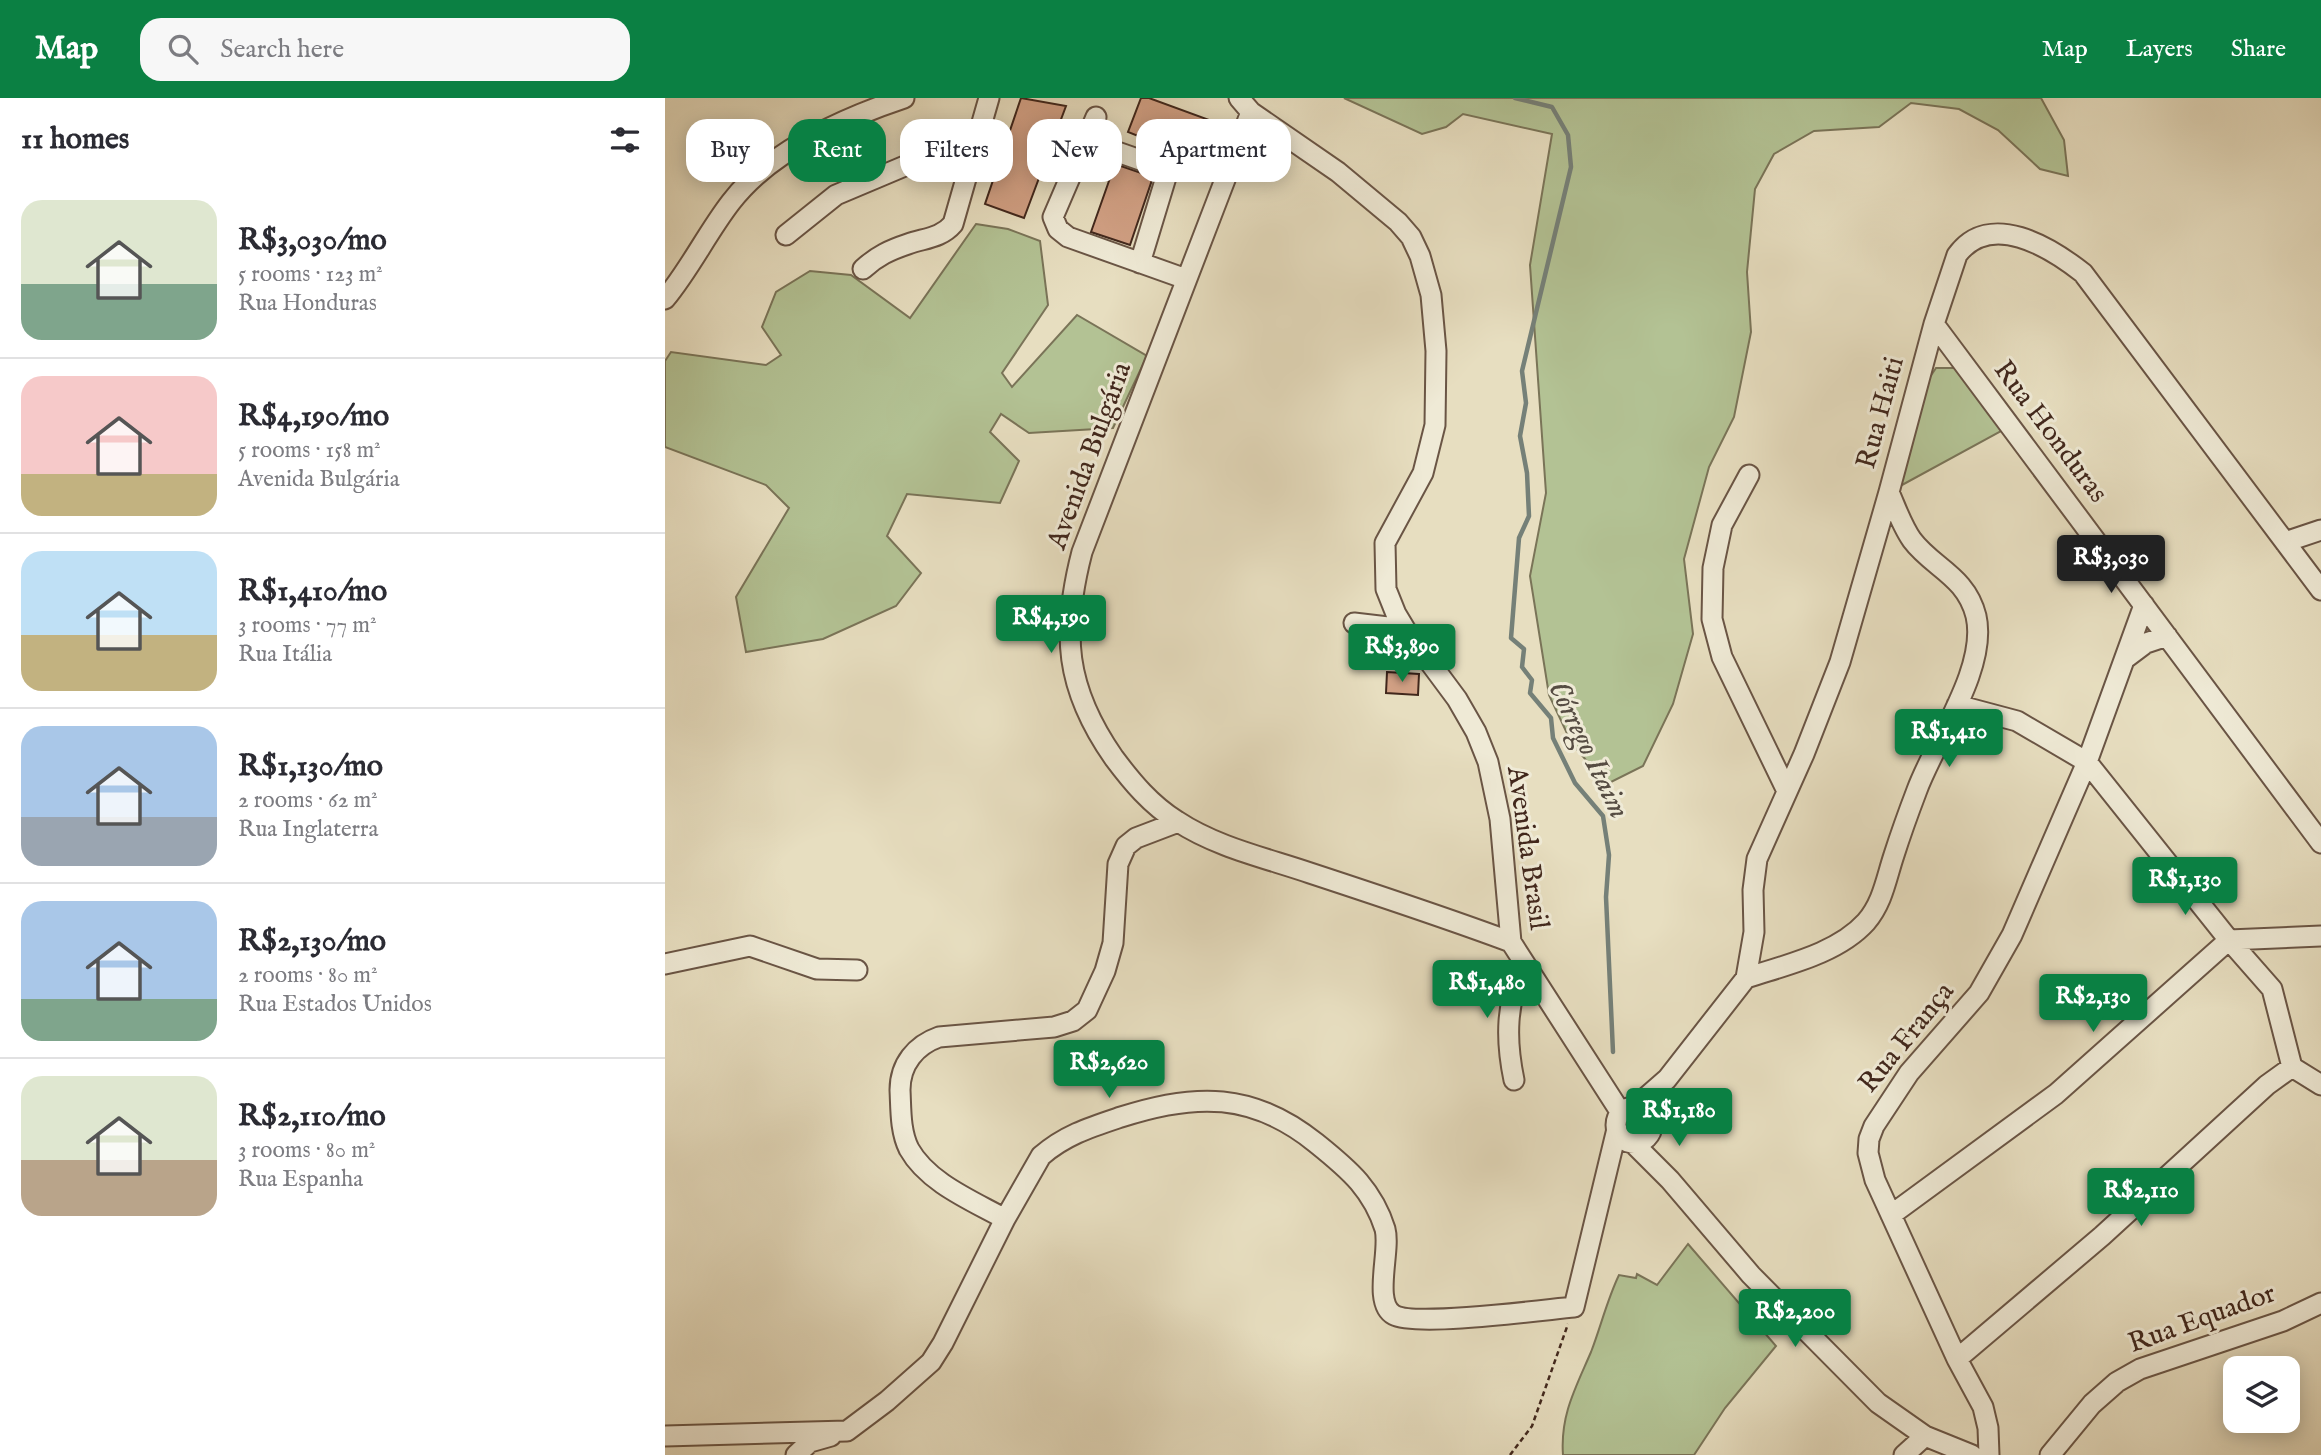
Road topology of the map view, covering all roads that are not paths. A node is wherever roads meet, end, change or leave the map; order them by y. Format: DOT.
graph roads {
  1 [pos="904,98"];
  2 [pos="989,98"];
  3 [pos="1245,105"];
  4 [pos="983,119"];
  5 [pos="1122,154"];
  6 [pos="900,168"];
  7 [pos="965,182"];
  8 [pos="1068,182"];
  9 [pos="786,235"];
  10 [pos="1140,262"];
  11 [pos="863,269"];
  12 [pos="1186,279"];
  13 [pos="665,299"];
  14 [pos="1934,324"];
  15 [pos="1749,475"];
  16 [pos="1889,492"];
  17 [pos="2321,530"];
  18 [pos="2285,542"];
  19 [pos="2321,590"];
  20 [pos="2144,605"];
  21 [pos="1354,623"];
  22 [pos="1405,629"];
  23 [pos="2167,636"];
  24 [pos="2126,658"];
  25 [pos="1957,705"];
  26 [pos="2087,762"];
  27 [pos="1787,791"];
  28 [pos="1178,822"];
  29 [pos="2321,843"];
  30 [pos="2321,936"];
  31 [pos="2229,940"];
  32 [pos="1511,942"];
  33 [pos="665,964"];
  34 [pos="1523,964"];
  35 [pos="857,970"];
  36 [pos="1746,978"];
  37 [pos="2292,1067"];
  38 [pos="1667,1079"];
  39 [pos="1514,1080"];
  40 [pos="2321,1085"];
  41 [pos="1624,1117"];
  42 [pos="1651,1130"];
  43 [pos="1633,1143"];
  44 [pos="1670,1180"];
  45 [pos="1891,1215"];
  46 [pos="1005,1219"];
  47 [pos="2321,1303"];
  48 [pos="1957,1359"];
  49 [pos="847,1431"];
  50 [pos="665,1436"];
  51 [pos="1925,1436"];
  52 [pos="1985,1454"];
  53 [pos="796,1455"];
  54 [pos="1904,1455"];
  55 [pos="2050,1455"];
  1 -- 13 [label="street"];
  2 -- 4 [label="street"];
  3 -- 12 [label="street, Avenida Bulgária"];
  3 -- 22 [label="street, Avenida Brasil"];
  5 -- 10 [label="street"];
  6 -- 9 [label="street"];
  7 -- 11 [label="street"];
  8 -- 10 [label="street"];
  10 -- 12 [label="street"];
  12 -- 28 [label="street, Avenida Bulgária"];
  14 -- 16 [label="street, Rua Haiti"];
  14 -- 18 [label="street, Rua Haiti"];
  14 -- 20 [label="street, Rua Honduras"];
  15 -- 27 [label="street"];
  16 -- 25 [label="street"];
  16 -- 27 [label="street, Rua Haiti"];
  17 -- 18 [label="street"];
  18 -- 19 [label="street, Rua Haiti"];
  20 -- 23 [label="street, Rua Honduras"];
  20 -- 24 [label="street, Rua França"];
  21 -- 22 [label="street"];
  22 -- 32 [label="street, Avenida Brasil"];
  23 -- 24 [label="street"];
  23 -- 29 [label="street, Rua Honduras"];
  24 -- 26 [label="street, Rua França"];
  25 -- 26 [label="street"];
  25 -- 36 [label="street"];
  26 -- 31 [label="street"];
  26 -- 45 [label="street, Rua França"];
  27 -- 36 [label="street, Rua Haiti"];
  28 -- 32 [label="street, Avenida Bulgária"];
  28 -- 46 [label="street"];
  30 -- 31 [label="street"];
  31 -- 37 [label="street"];
  31 -- 45 [label="street"];
  32 -- 34 [label="street, Avenida Brasil"];
  33 -- 35 [label="street"];
  34 -- 39 [label="street"];
  34 -- 41 [label="street, Avenida Brasil"];
  36 -- 38 [label="street, Rua Haiti"];
  37 -- 40 [label="street"];
  37 -- 48 [label="street"];
  38 -- 41 [label="street, Rua Haiti"];
  38 -- 42 [label="street, Rua Haiti"];
  41 -- 42 [label="street"];
  41 -- 43 [label="street"];
  41 -- 46 [label="street"];
  42 -- 43 [label="street"];
  42 -- 44 [label="street"];
  43 -- 44 [label="street"];
  44 -- 51 [label="street"];
  45 -- 48 [label="street, Rua França"];
  46 -- 49 [label="street"];
  47 -- 55 [label="street, Rua Equador"];
  48 -- 52 [label="street, Rua França"];
  49 -- 50 [label="street"];
  49 -- 53 [label="street"];
  51 -- 52 [label="street"];
  51 -- 54 [label="street"];
}
